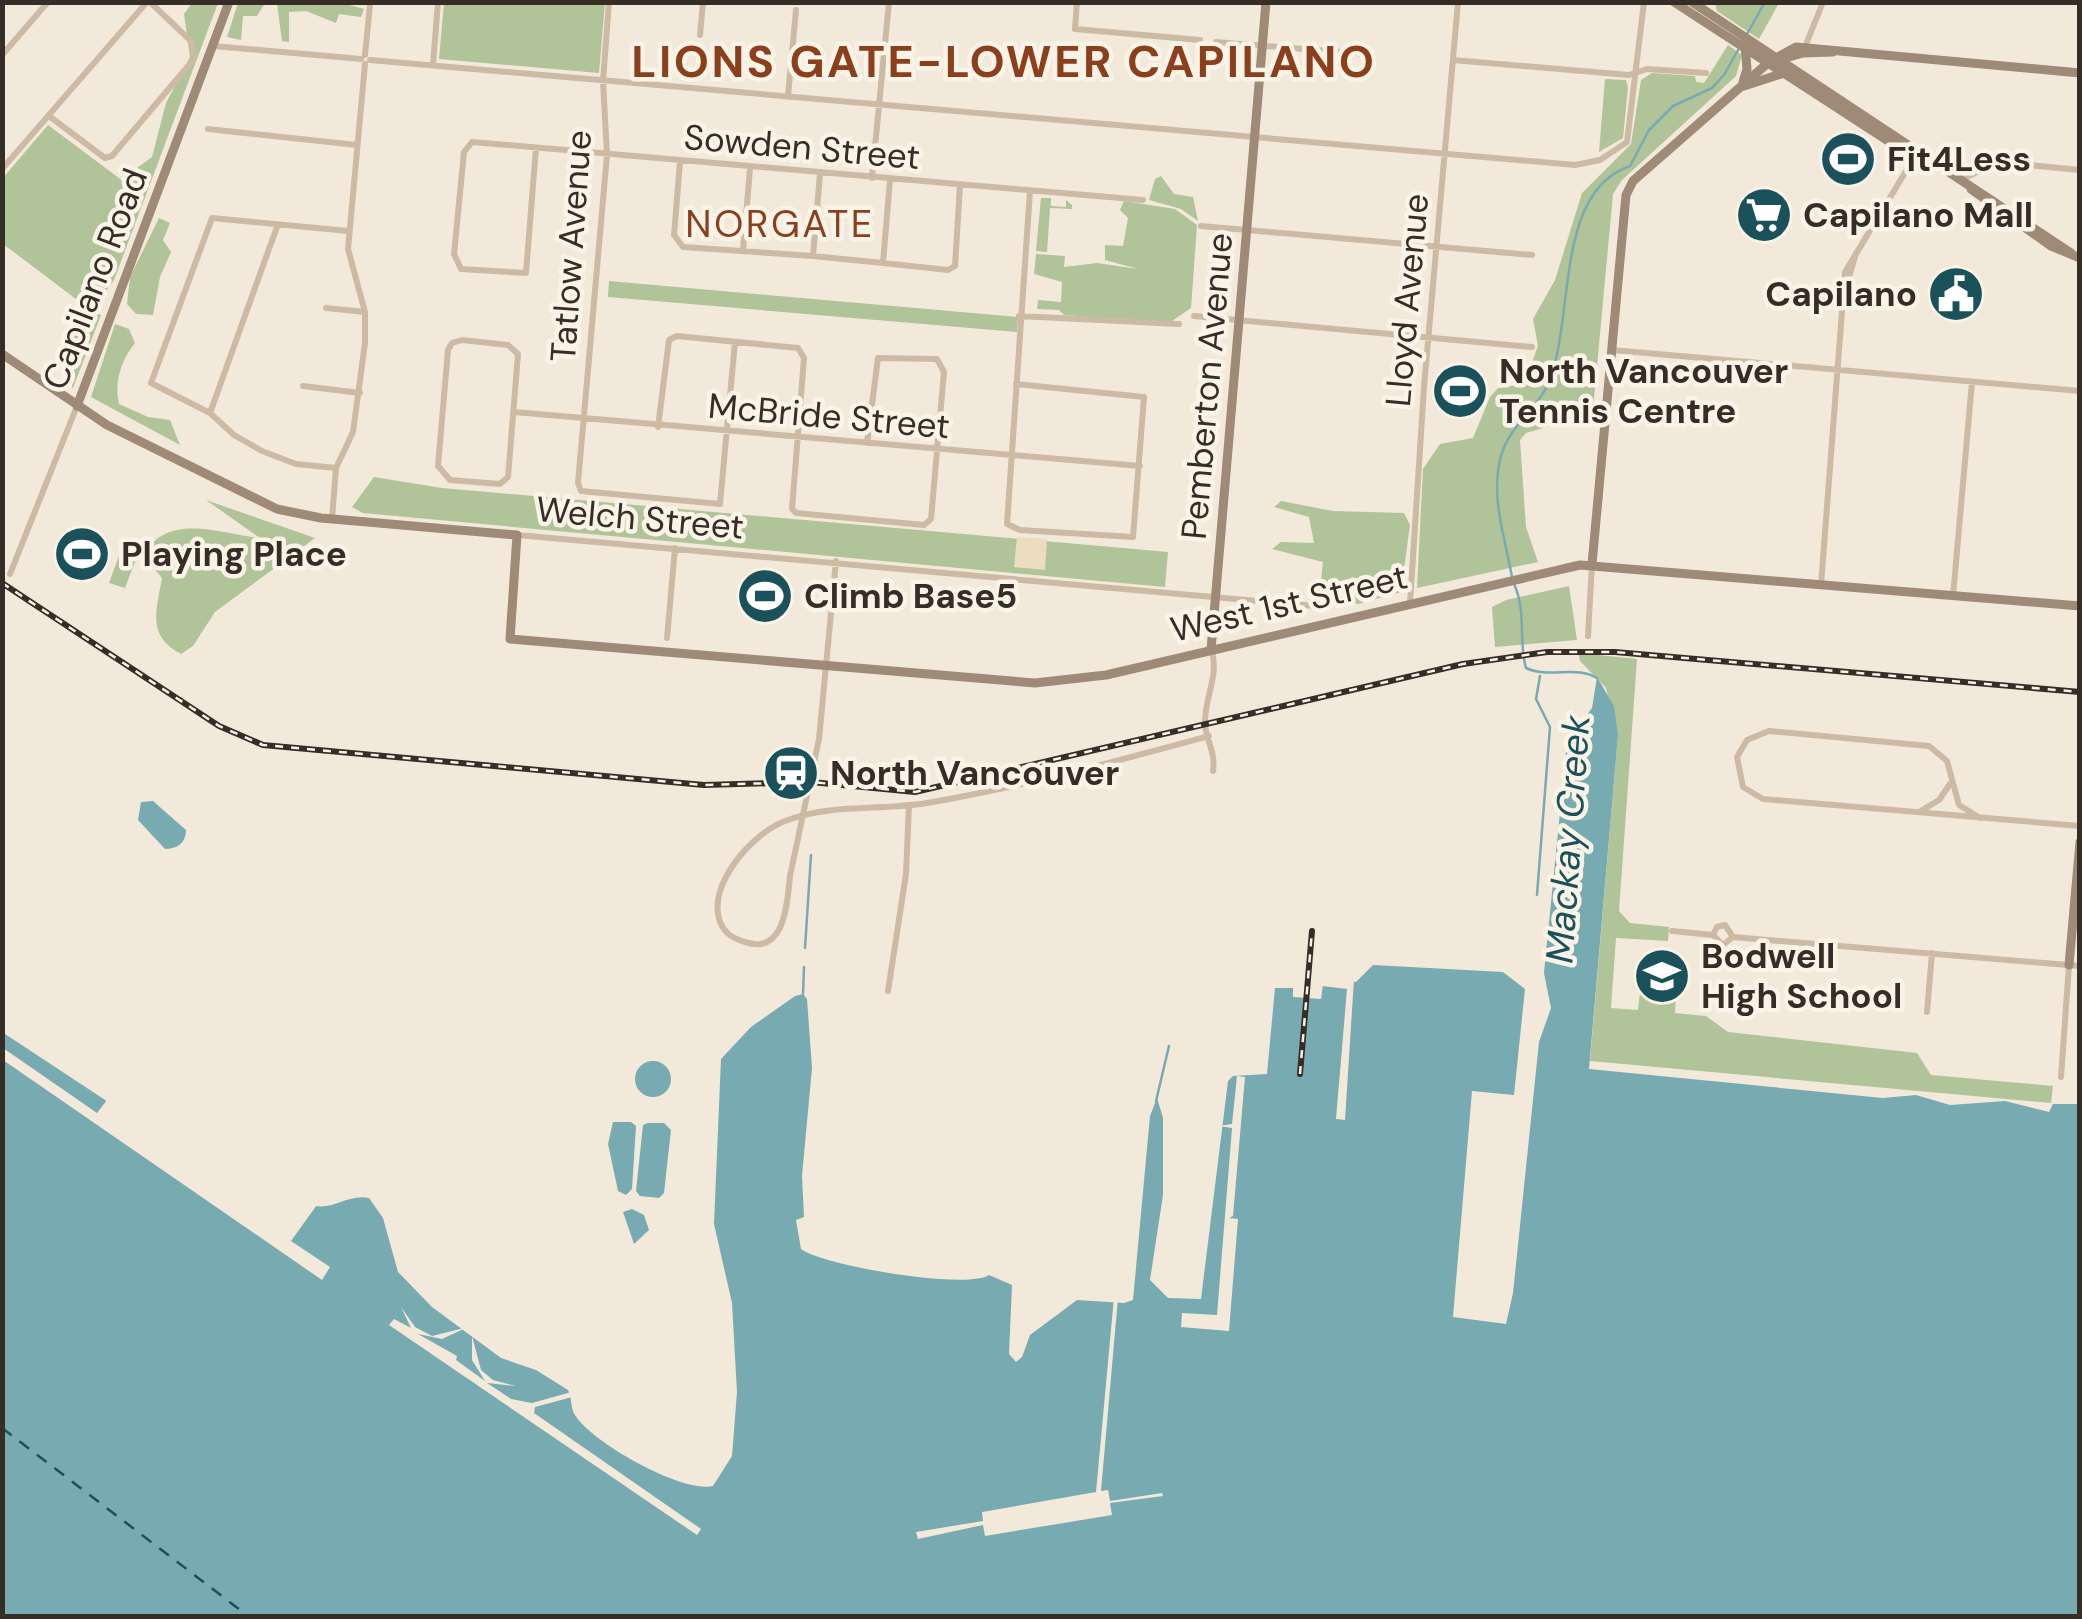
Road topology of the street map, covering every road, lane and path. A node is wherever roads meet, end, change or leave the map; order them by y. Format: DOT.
graph roads {
  1 [pos="48,2"];
  2 [pos="149,2"];
  3 [pos="228,2"];
  4 [pos="438,2"];
  5 [pos="609,2"];
  6 [pos="702,2"];
  7 [pos="889,2"];
  8 [pos="1077,2"];
  9 [pos="1266,2"];
  10 [pos="1458,2"];
  11 [pos="1644,2"];
  12 [pos="1674,2"];
  13 [pos="1823,2"];
  14 [pos="1699,4"];
  15 [pos="370,6"];
  16 [pos="796,10"];
  17 [pos="700,35"];
  18 [pos="1737,36"];
  19 [pos="1200,40"];
  20 [pos="1216,42"];
  21 [pos="1747,43"];
  22 [pos="212,46"];
  23 [pos="1263,46"];
  24 [pos="1803,49"];
  25 [pos="1367,54"];
  26 [pos="2,55"];
  27 [pos="365,60"];
  28 [pos="1453,60"];
  29 [pos="1775,60"];
  30 [pos="433,64"];
  31 [pos="1638,72"];
  32 [pos="2080,72"];
  33 [pos="1706,73"];
  34 [pos="1784,73"];
  35 [pos="603,80"];
  36 [pos="1740,86"];
  37 [pos="788,96"];
  38 [pos="879,105"];
  39 [pos="49,116"];
  40 [pos="208,129"];
  41 [pos="1256,138"];
  42 [pos="357,145"];
  43 [pos="536,148"];
  44 [pos="1918,153"];
  45 [pos="608,154"];
  46 [pos="1444,154"];
  47 [pos="680,162"];
  48 [pos="750,168"];
  49 [pos="2,170"];
  50 [pos="2080,170"];
  51 [pos="1980,172"];
  52 [pos="820,174"];
  53 [pos="872,178"];
  54 [pos="890,180"];
  55 [pos="1964,184"];
  56 [pos="960,185"];
  57 [pos="1030,191"];
  58 [pos="1982,191"];
  59 [pos="1142,200"];
  60 [pos="278,224"];
  61 [pos="1202,226"];
  62 [pos="1249,230"];
  63 [pos="348,231"];
  64 [pos="1436,246"];
  65 [pos="743,251"];
  66 [pos="1532,255"];
  67 [pos="2076,255"];
  68 [pos="813,256"];
  69 [pos="884,262"];
  70 [pos="326,308"];
  71 [pos="365,312"];
  72 [pos="1019,316"];
  73 [pos="1194,316"];
  74 [pos="1241,320"];
  75 [pos="1179,324"];
  76 [pos="1429,337"];
  77 [pos="735,342"];
  78 [pos="1532,347"];
  79 [pos="1610,350"];
  80 [pos="2,354"];
  81 [pos="1839,371"];
  82 [pos="1972,382"];
  83 [pos="1016,384"];
  84 [pos="303,386"];
  85 [pos="2080,391"];
  86 [pos="360,393"];
  87 [pos="78,406"];
  88 [pos="514,412"];
  89 [pos="210,413"];
  90 [pos="584,418"];
  91 [pos="658,427"];
  92 [pos="728,432"];
  93 [pos="797,439"];
  94 [pos="867,444"];
  95 [pos="936,450"];
  96 [pos="1012,456"];
  97 [pos="1140,466"];
  98 [pos="336,468"];
  99 [pos="332,519"];
  100 [pos="517,535"];
  101 [pos="676,548"];
  102 [pos="836,562"];
  103 [pos="1592,564"];
  104 [pos="10,574"];
  105 [pos="1821,586"];
  106 [pos="1216,597"];
  107 [pos="1953,597"];
  108 [pos="1410,603"];
  109 [pos="1315,606"];
  110 [pos="2080,606"];
  111 [pos="1588,636"];
  112 [pos="667,638"];
  113 [pos="1211,650"];
  114 [pos="826,666"];
  115 [pos="1209,736"];
  116 [pos="1213,771"];
  117 [pos="1951,782"];
  118 [pos="908,805"];
  119 [pos="1918,812"];
  120 [pos="1980,818"];
  121 [pos="2080,826"];
  122 [pos="2080,842"];
  123 [pos="1672,931"];
  124 [pos="1713,934"];
  125 [pos="1733,936"];
  126 [pos="1932,953"];
  127 [pos="2074,966"];
  128 [pos="888,991"];
  129 [pos="1926,1012"];
  130 [pos="2061,1077"];
  1 -- 26 [label="street"];
  2 -- 39 [label="street"];
  2 -- 39 [label="street"];
  3 -- 22 [label="street, Capilano Road"];
  4 -- 30 [label="street"];
  5 -- 35 [label="street, Tatlow Avenue"];
  6 -- 17 [label="street"];
  7 -- 38 [label="street"];
  8 -- 19 [label="street"];
  9 -- 23 [label="street, Pemberton Avenue"];
  10 -- 28 [label="street, Lloyd Avenue"];
  11 -- 31 [label="street"];
  12 -- 18 [label="street"];
  13 -- 24 [label="street"];
  14 -- 18 [label="street"];
  15 -- 27 [label="street"];
  16 -- 37 [label="street"];
  18 -- 21 [label="street"];
  20 -- 23 [label="street"];
  21 -- 29 [label="street"];
  21 -- 36 [label="street"];
  22 -- 27 [label="street"];
  22 -- 87 [label="street, Capilano Road"];
  23 -- 25 [label="street"];
  23 -- 41 [label="street, Pemberton Avenue"];
  24 -- 29 [label="street"];
  24 -- 32 [label="street"];
  27 -- 30 [label="street"];
  27 -- 42 [label="street"];
  28 -- 31 [label="street"];
  28 -- 46 [label="street, Lloyd Avenue"];
  29 -- 34 [label="street"];
  29 -- 36 [label="street"];
  29 -- 44 [label="street"];
  30 -- 35 [label="street"];
  31 -- 33 [label="street"];
  31 -- 46 [label="street"];
  34 -- 36 [label="street"];
  34 -- 44 [label="street"];
  35 -- 37 [label="street"];
  35 -- 45 [label="street, Tatlow Avenue"];
  36 -- 79 [label="street"];
  37 -- 38 [label="street"];
  38 -- 41 [label="street"];
  38 -- 53 [label="street"];
  39 -- 49 [label="street"];
  40 -- 42 [label="street"];
  41 -- 46 [label="street"];
  41 -- 62 [label="street, Pemberton Avenue"];
  42 -- 63 [label="street"];
  43 -- 43 [label="street, Sowden Street"];
  43 -- 45 [label="street, Sowden Street"];
  44 -- 55 [label="street"];
  44 -- 81 [label="street"];
  45 -- 47 [label="street, Sowden Street"];
  45 -- 90 [label="street, Tatlow Avenue"];
  46 -- 64 [label="street, Lloyd Avenue"];
  47 -- 48 [label="street, Sowden Street"];
  47 -- 65 [label="street"];
  48 -- 52 [label="street, Sowden Street"];
  48 -- 65 [label="street"];
  50 -- 51 [label="street"];
  51 -- 55 [label="street"];
  51 -- 58 [label="street"];
  52 -- 53 [label="street, Sowden Street"];
  52 -- 68 [label="street"];
  53 -- 54 [label="street, Sowden Street"];
  54 -- 56 [label="street, Sowden Street"];
  54 -- 69 [label="street"];
  55 -- 58 [label="street"];
  55 -- 67 [label="street"];
  56 -- 57 [label="street, Sowden Street"];
  56 -- 69 [label="street"];
  57 -- 59 [label="street, Sowden Street"];
  57 -- 72 [label="street"];
  58 -- 67 [label="street"];
  60 -- 63 [label="street"];
  60 -- 89 [label="street"];
  60 -- 89 [label="street"];
  61 -- 62 [label="street"];
  62 -- 64 [label="street"];
  62 -- 74 [label="street, Pemberton Avenue"];
  63 -- 71 [label="street"];
  64 -- 66 [label="street"];
  64 -- 76 [label="street, Lloyd Avenue"];
  65 -- 68 [label="street"];
  68 -- 69 [label="street"];
  70 -- 71 [label="street"];
  71 -- 86 [label="street"];
  72 -- 75 [label="street"];
  72 -- 83 [label="street"];
  73 -- 74 [label="street"];
  74 -- 76 [label="street"];
  74 -- 106 [label="street, Pemberton Avenue"];
  76 -- 78 [label="street"];
  76 -- 108 [label="street, Lloyd Avenue"];
  77 -- 91 [label="street"];
  77 -- 92 [label="street"];
  77 -- 93 [label="street"];
  79 -- 81 [label="street"];
  79 -- 103 [label="street"];
  80 -- 87 [label="street, Welch Street"];
  81 -- 82 [label="street"];
  81 -- 105 [label="street"];
  82 -- 85 [label="street"];
  82 -- 107 [label="street"];
  83 -- 96 [label="street"];
  83 -- 97 [label="street"];
  84 -- 86 [label="street"];
  86 -- 98 [label="street"];
  87 -- 99 [label="street, Welch Street"];
  87 -- 104 [label="street, Capilano Road"];
  88 -- 88 [label="street"];
  88 -- 90 [label="street, McBride Street"];
  89 -- 98 [label="street"];
  90 -- 91 [label="street, McBride Street"];
  90 -- 92 [label="street, Tatlow Avenue"];
  91 -- 92 [label="street, McBride Street"];
  92 -- 93 [label="street, McBride Street"];
  93 -- 94 [label="street, McBride Street"];
  93 -- 95 [label="street"];
  94 -- 95 [label="street, McBride Street"];
  94 -- 95 [label="street"];
  95 -- 96 [label="street, McBride Street"];
  96 -- 97 [label="street, McBride Street"];
  96 -- 97 [label="street"];
  98 -- 99 [label="street"];
  99 -- 100 [label="street, Welch Street"];
  100 -- 101 [label="street, Welch Street"];
  100 -- 114 [label="street, West 1st Street"];
  101 -- 102 [label="street, Welch Street"];
  101 -- 112 [label="street"];
  102 -- 106 [label="street, Welch Street"];
  102 -- 114 [label="street"];
  103 -- 105 [label="street, West 1st Street"];
  103 -- 108 [label="street, West 1st Street"];
  103 -- 111 [label="street"];
  105 -- 107 [label="street, West 1st Street"];
  106 -- 109 [label="street, Welch Street"];
  106 -- 113 [label="street, Pemberton Avenue"];
  107 -- 110 [label="street, West 1st Street"];
  108 -- 113 [label="street, West 1st Street"];
  113 -- 114 [label="street, West 1st Street"];
  113 -- 115 [label="street, Pemberton Avenue"];
  114 -- 118 [label="street, bridge"];
  115 -- 116 [label="street, Pemberton Avenue"];
  115 -- 118 [label="street"];
  117 -- 119 [label="street"];
  117 -- 119 [label="street"];
  117 -- 120 [label="street"];
  118 -- 128 [label="street"];
  119 -- 120 [label="street"];
  120 -- 121 [label="street"];
  122 -- 127 [label="street"];
  123 -- 124 [label="street"];
  124 -- 125 [label="street"];
  124 -- 125 [label="street"];
  125 -- 126 [label="street"];
  126 -- 127 [label="street"];
  126 -- 129 [label="street"];
  127 -- 130 [label="street"];
}
